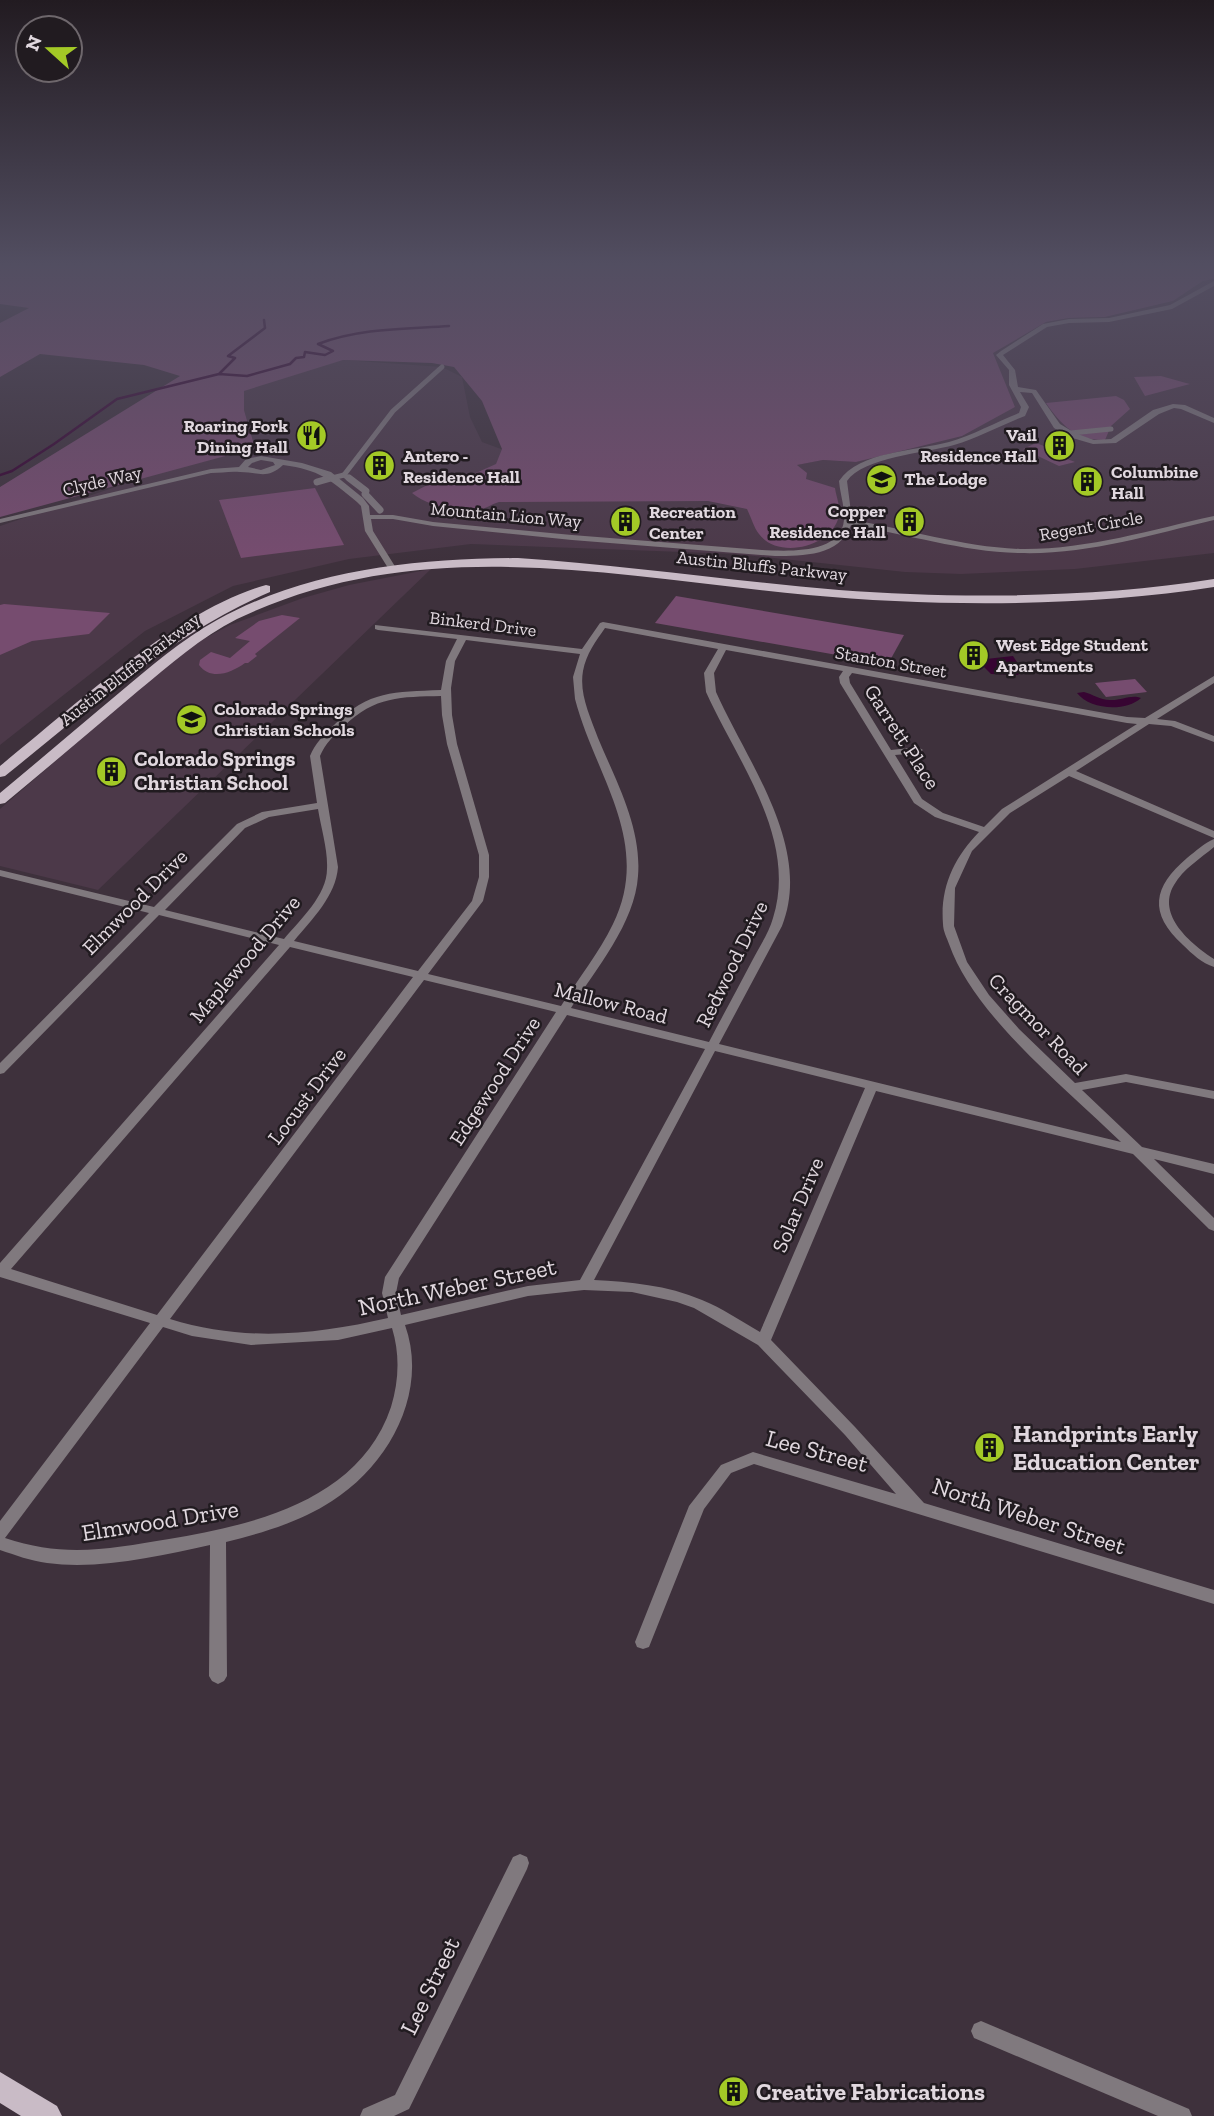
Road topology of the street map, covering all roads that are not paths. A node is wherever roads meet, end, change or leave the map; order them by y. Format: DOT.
graph roads {
  1 [pos="1006,363"];
  2 [pos="442,367"];
  3 [pos="1015,389"];
  4 [pos="1214,419"];
  5 [pos="1111,429"];
  6 [pos="1064,433"];
  7 [pos="276,465"];
  8 [pos="245,466"];
  9 [pos="306,468"];
  10 [pos="344,475"];
  11 [pos="334,478"];
  12 [pos="317,482"];
  13 [pos="380,510"];
  14 [pos="366,517"];
  15 [pos="1214,518"];
  16 [pos="0,521"];
  17 [pos="849,522"];
  18 [pos="389,563"];
  19 [pos="1214,571"];
  20 [pos="1214,583"];
  21 [pos="603,625"];
  22 [pos="378,627"];
  23 [pos="463,637"];
  24 [pos="723,647"];
  25 [pos="584,652"];
  26 [pos="849,670"];
  27 [pos="1214,679"];
  28 [pos="444,692"];
  29 [pos="1147,721"];
  30 [pos="1214,739"];
  31 [pos="918,750"];
  32 [pos="888,753"];
  33 [pos="4,771"];
  34 [pos="1069,772"];
  35 [pos="0,800"];
  36 [pos="323,805"];
  37 [pos="982,830"];
  38 [pos="1214,835"];
  39 [pos="1214,842"];
  40 [pos="0,873"];
  41 [pos="155,912"];
  42 [pos="287,943"];
  43 [pos="1214,964"];
  44 [pos="422,977"];
  45 [pos="564,1011"];
  46 [pos="713,1047"];
  47 [pos="0,1070"];
  48 [pos="872,1086"];
  49 [pos="1073,1088"];
  50 [pos="1214,1096"];
  51 [pos="1137,1150"];
  52 [pos="1214,1169"];
  53 [pos="1214,1226"];
  54 [pos="0,1271"];
  55 [pos="584,1285"];
  56 [pos="160,1320"];
  57 [pos="395,1321"];
  58 [pos="762,1340"];
  59 [pos="918,1508"];
  60 [pos="0,1533"];
  61 [pos="218,1539"];
  62 [pos="0,1544"];
  63 [pos="1214,1597"];
  64 [pos="643,1642"];
  65 [pos="218,1676"];
  66 [pos="520,1863"];
  67 [pos="981,2031"];
  68 [pos="0,2086"];
  69 [pos="47,2116"];
  70 [pos="370,2116"];
  71 [pos="1182,2116"];
  1 -- 3 [label="street"];
  2 -- 10 [label="street"];
  3 -- 6 [label="street"];
  3 -- 17 [label="street"];
  4 -- 6 [label="street"];
  5 -- 6 [label="street"];
  7 -- 8 [label="street, Clyde Way"];
  7 -- 8 [label="street, Clyde Way"];
  7 -- 9 [label="street, Clyde Way"];
  8 -- 16 [label="street, Clyde Way"];
  9 -- 11 [label="street, Clyde Way"];
  10 -- 11 [label="street"];
  10 -- 13 [label="street"];
  11 -- 12 [label="street"];
  11 -- 14 [label="street, Clyde Way"];
  14 -- 17 [label="street, Mountain Lion Way"];
  14 -- 18 [label="street, Clyde Way"];
  15 -- 17 [label="street, Regent Circle"];
  18 -- 19 [label="main road, Austin Bluffs Parkway"];
  18 -- 20 [label="main road, Austin Bluffs Parkway"];
  18 -- 33 [label="main road, Austin Bluffs Parkway"];
  18 -- 35 [label="main road, Austin Bluffs Parkway"];
  21 -- 24 [label="street, Stanton Street"];
  21 -- 25 [label="street, Edgewood Drive"];
  22 -- 23 [label="street, Binkerd Drive"];
  23 -- 25 [label="street, Binkerd Drive"];
  23 -- 28 [label="street, Locust Drive"];
  24 -- 26 [label="street, Stanton Street"];
  24 -- 46 [label="street, Redwood Drive"];
  25 -- 45 [label="street, Edgewood Drive"];
  26 -- 29 [label="street, Stanton Street"];
  26 -- 32 [label="street, Garrett Place"];
  27 -- 29 [label="street, Cragmor Road"];
  28 -- 36 [label="street, Maplewood Drive"];
  28 -- 44 [label="street, Locust Drive"];
  29 -- 30 [label="street, Stanton Street"];
  29 -- 34 [label="street, Cragmor Road"];
  31 -- 32 [label="street"];
  32 -- 37 [label="street, Garrett Place"];
  34 -- 37 [label="street, Cragmor Road"];
  34 -- 38 [label="street"];
  36 -- 41 [label="street, Elmwood Drive"];
  36 -- 42 [label="street, Maplewood Drive"];
  37 -- 49 [label="street, Cragmor Road"];
  39 -- 43 [label="street"];
  40 -- 41 [label="street, Mallow Road"];
  41 -- 42 [label="street, Mallow Road"];
  41 -- 47 [label="street, Elmwood Drive"];
  42 -- 44 [label="street, Mallow Road"];
  42 -- 54 [label="street, Maplewood Drive"];
  44 -- 45 [label="street, Mallow Road"];
  44 -- 56 [label="street, Locust Drive"];
  45 -- 46 [label="street, Mallow Road"];
  45 -- 57 [label="street, Edgewood Drive"];
  46 -- 48 [label="street, Mallow Road"];
  46 -- 55 [label="street, Redwood Drive"];
  48 -- 51 [label="street, Mallow Road"];
  48 -- 58 [label="street, Solar Drive"];
  49 -- 50 [label="street"];
  49 -- 51 [label="street, Cragmor Road"];
  51 -- 52 [label="street, Mallow Road"];
  51 -- 53 [label="street, Cragmor Road"];
  54 -- 56 [label="street, North Weber Street"];
  55 -- 57 [label="street, North Weber Street"];
  55 -- 58 [label="street, North Weber Street"];
  56 -- 57 [label="street, North Weber Street"];
  56 -- 60 [label="street, Locust Drive"];
  57 -- 61 [label="street, Elmwood Drive"];
  58 -- 59 [label="street, North Weber Street"];
  59 -- 63 [label="street, North Weber Street"];
  59 -- 64 [label="street, Lee Street"];
  61 -- 62 [label="street, Elmwood Drive"];
  61 -- 65 [label="street"];
  66 -- 70 [label="street, Lee Street"];
  67 -- 71 [label="street"];
  68 -- 69 [label="main road"];
}
